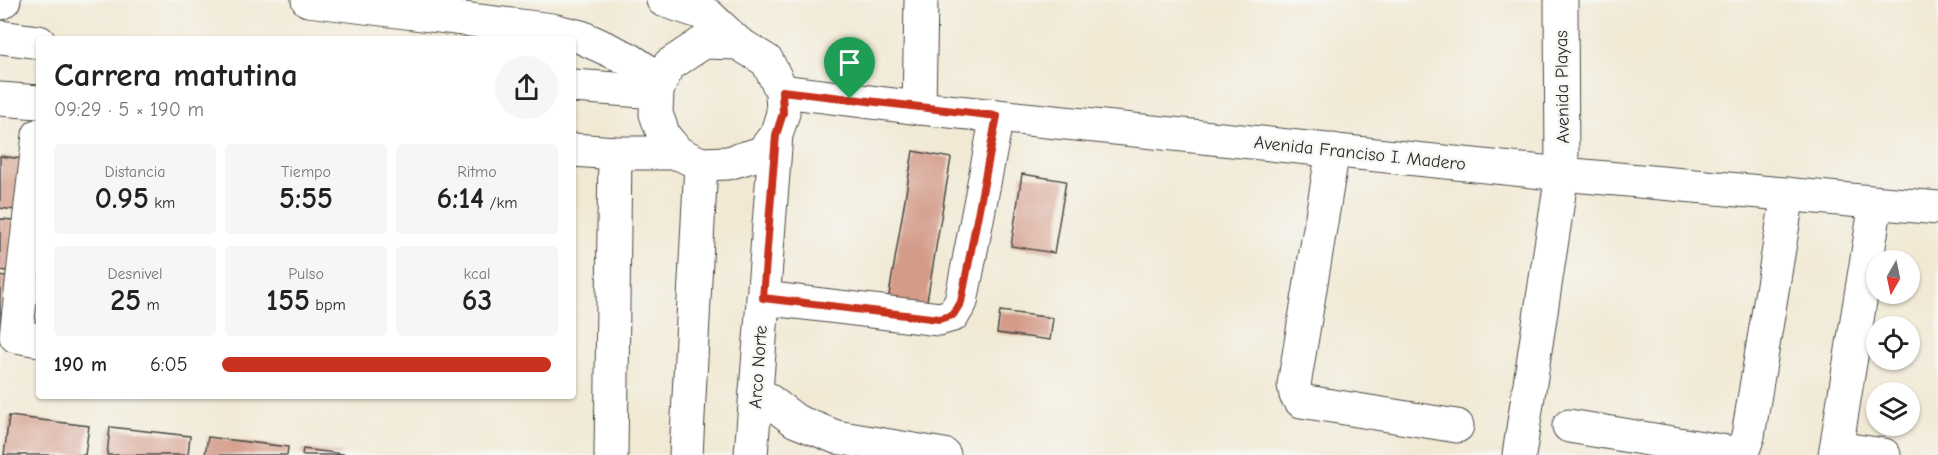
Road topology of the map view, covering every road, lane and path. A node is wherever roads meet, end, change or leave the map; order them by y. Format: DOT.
graph roads {
  1 [pos="4,0"];
  2 [pos="308,0"];
  3 [pos="663,0"];
  4 [pos="921,0"];
  5 [pos="1561,0"];
  6 [pos="0,3"];
  7 [pos="0,37"];
  8 [pos="36,42"];
  9 [pos="738,43"];
  10 [pos="576,86"];
  11 [pos="659,86"];
  12 [pos="782,91"];
  13 [pos="0,99"];
  14 [pos="36,102"];
  15 [pos="919,108"];
  16 [pos="997,116"];
  17 [pos="776,135"];
  18 [pos="576,150"];
  19 [pos="1333,150"];
  20 [pos="615,153"];
  21 [pos="689,158"];
  22 [pos="36,161"];
  23 [pos="1563,174"];
  24 [pos="1788,194"];
  25 [pos="1876,202"];
  26 [pos="1938,208"];
  27 [pos="763,298"];
  28 [pos="36,339"];
  29 [pos="756,391"];
  30 [pos="1457,426"];
  31 [pos="1569,426"];
  32 [pos="1836,452"];
  33 [pos="611,455"];
  34 [pos="686,455"];
  35 [pos="751,455"];
  36 [pos="944,455"];
  37 [pos="1520,455"];
  38 [pos="1884,455"];
  1 -- 6 [label="main road"];
  2 -- 11 [label="main road"];
  3 -- 9 [label="main road"];
  4 -- 15 [label="main road"];
  5 -- 23 [label="main road, Avenida Playas"];
  7 -- 8 [label="main road"];
  9 -- 11 [label="main road"];
  9 -- 12 [label="main road"];
  10 -- 11 [label="main road"];
  11 -- 21 [label="main road"];
  12 -- 15 [label="main road, Avenida Franciso I. Madero"];
  12 -- 17 [label="main road"];
  13 -- 14 [label="main road"];
  15 -- 16 [label="main road, Avenida Franciso I. Madero"];
  16 -- 19 [label="main road, Avenida Franciso I. Madero"];
  16 -- 27 [label="main road"];
  17 -- 21 [label="main road"];
  17 -- 27 [label="main road, Arco Norte"];
  18 -- 20 [label="main road"];
  19 -- 23 [label="main road, Avenida Franciso I. Madero"];
  19 -- 30 [label="main road"];
  20 -- 21 [label="main road"];
  20 -- 33 [label="main road"];
  21 -- 34 [label="main road"];
  22 -- 28 [label="main road"];
  23 -- 24 [label="main road, Avenida Franciso I. Madero"];
  23 -- 37 [label="main road, Avenida Playas"];
  24 -- 25 [label="main road, Avenida Franciso I. Madero"];
  24 -- 31 [label="main road"];
  25 -- 26 [label="main road, Avenida Franciso I. Madero"];
  25 -- 32 [label="main road"];
  27 -- 29 [label="main road, Arco Norte"];
  29 -- 35 [label="main road, Arco Norte"];
  29 -- 36 [label="main road"];
  32 -- 38 [label="main road"];
}
